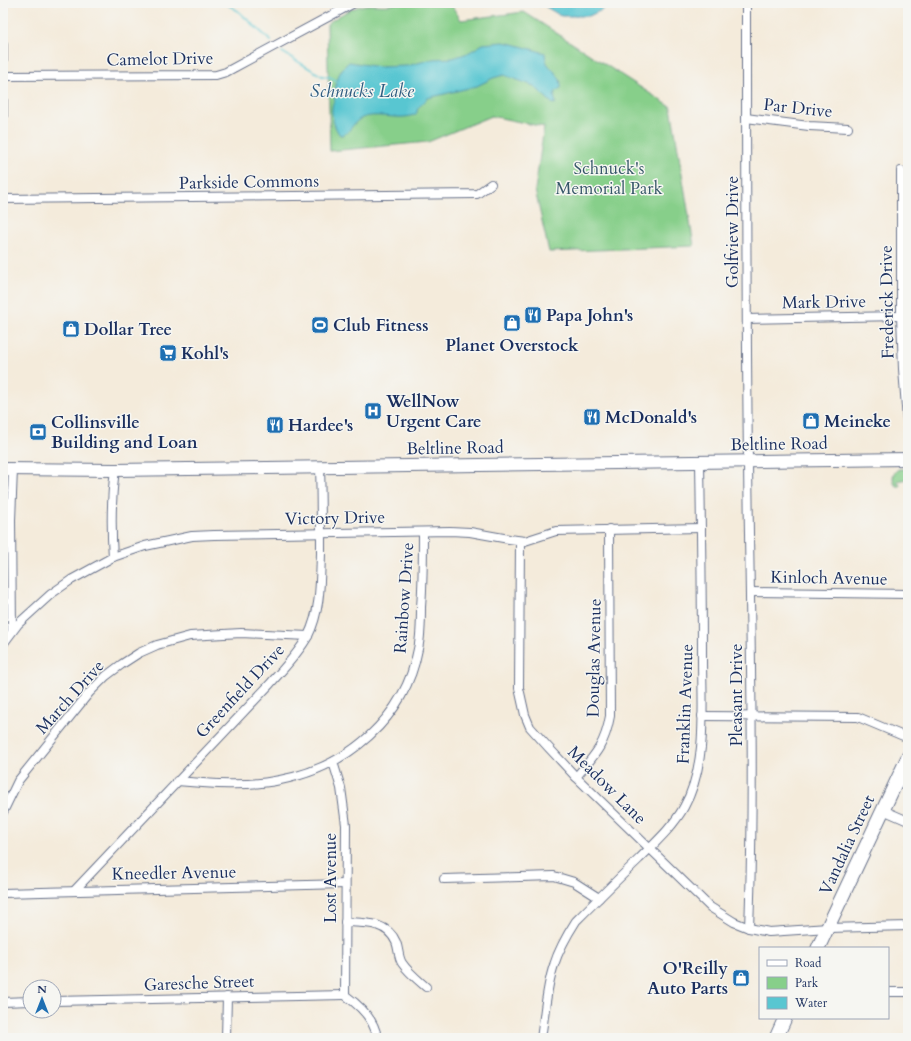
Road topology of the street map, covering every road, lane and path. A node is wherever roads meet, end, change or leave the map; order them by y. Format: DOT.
graph roads {
  1 [pos="354,3"];
  2 [pos="746,3"];
  3 [pos="3,45"];
  4 [pos="3,76"];
  5 [pos="746,118"];
  6 [pos="848,128"];
  7 [pos="3,158"];
  8 [pos="900,171"];
  9 [pos="491,184"];
  10 [pos="3,199"];
  11 [pos="901,316"];
  12 [pos="747,319"];
  13 [pos="908,433"];
  14 [pos="908,459"];
  15 [pos="748,461"];
  16 [pos="700,462"];
  17 [pos="320,467"];
  18 [pos="8,469"];
  19 [pos="115,470"];
  20 [pos="701,528"];
  21 [pos="609,529"];
  22 [pos="423,532"];
  23 [pos="321,533"];
  24 [pos="520,541"];
  25 [pos="113,557"];
  26 [pos="750,592"];
  27 [pos="908,594"];
  28 [pos="12,630"];
  29 [pos="308,636"];
  30 [pos="3,644"];
  31 [pos="702,716"];
  32 [pos="752,717"];
  33 [pos="908,738"];
  34 [pos="908,757"];
  35 [pos="333,762"];
  36 [pos="576,777"];
  37 [pos="177,781"];
  38 [pos="883,810"];
  39 [pos="3,812"];
  40 [pos="908,821"];
  41 [pos="649,848"];
  42 [pos="444,879"];
  43 [pos="345,884"];
  44 [pos="75,890"];
  45 [pos="3,893"];
  46 [pos="599,898"];
  47 [pos="345,922"];
  48 [pos="908,926"];
  49 [pos="749,928"];
  50 [pos="828,928"];
  51 [pos="818,947"];
  52 [pos="426,987"];
  53 [pos="889,992"];
  54 [pos="908,992"];
  55 [pos="345,995"];
  56 [pos="227,997"];
  57 [pos="22,1001"];
  58 [pos="62,1001"];
  59 [pos="3,1002"];
  60 [pos="785,1019"];
  61 [pos="226,1038"];
  62 [pos="377,1038"];
  63 [pos="541,1038"];
  64 [pos="776,1038"];
  1 -- 4 [label="street, Camelot Drive"];
  2 -- 5 [label="street, Golfview Drive"];
  3 -- 4 [label="street"];
  4 -- 7 [label="street"];
  5 -- 6 [label="street, Par Drive"];
  5 -- 12 [label="street, Golfview Drive"];
  8 -- 11 [label="street, Frederick Drive"];
  9 -- 10 [label="street, Parkside Commons"];
  11 -- 12 [label="street, Mark Drive"];
  11 -- 13 [label="street, Frederick Drive"];
  12 -- 15 [label="street, Golfview Drive"];
  14 -- 15 [label="main road, Beltline Road"];
  15 -- 16 [label="main road, Beltline Road"];
  15 -- 26 [label="street, Pleasant Drive"];
  16 -- 17 [label="main road, Beltline Road"];
  16 -- 20 [label="street, Franklin Avenue"];
  17 -- 19 [label="main road, Beltline Road"];
  17 -- 23 [label="street, Greenfield Drive"];
  18 -- 19 [label="main road, Beltline Road"];
  18 -- 28 [label="street"];
  19 -- 25 [label="street"];
  20 -- 21 [label="street, Victory Drive"];
  20 -- 31 [label="street, Franklin Avenue"];
  21 -- 24 [label="street, Victory Drive"];
  21 -- 36 [label="street, Douglas Avenue"];
  22 -- 23 [label="street, Victory Drive"];
  22 -- 24 [label="street, Victory Drive"];
  22 -- 35 [label="street, Rainbow Drive"];
  23 -- 25 [label="street, Victory Drive"];
  23 -- 29 [label="street, Greenfield Drive"];
  24 -- 36 [label="street, Meadow Lane"];
  25 -- 28 [label="street, Victory Drive"];
  26 -- 27 [label="street, Kinloch Avenue"];
  26 -- 32 [label="street, Pleasant Drive"];
  28 -- 30 [label="street, Victory Drive"];
  29 -- 37 [label="street, Greenfield Drive"];
  29 -- 39 [label="street, March Drive"];
  31 -- 32 [label="street"];
  31 -- 41 [label="street, Franklin Avenue"];
  32 -- 33 [label="street"];
  32 -- 49 [label="street, Pleasant Drive"];
  34 -- 38 [label="main road, Vandalia Street"];
  35 -- 37 [label="street, Rainbow Drive"];
  35 -- 43 [label="street, Lost Avenue"];
  36 -- 41 [label="street, Meadow Lane"];
  37 -- 44 [label="street, Greenfield Drive"];
  38 -- 40 [label="street"];
  38 -- 50 [label="main road, Vandalia Street"];
  41 -- 46 [label="street, Franklin Avenue"];
  41 -- 49 [label="street, Meadow Lane"];
  42 -- 46 [label="street"];
  43 -- 44 [label="street, Kneedler Avenue"];
  43 -- 47 [label="street, Lost Avenue"];
  44 -- 45 [label="street, Kneedler Avenue"];
  46 -- 63 [label="street, Franklin Avenue"];
  47 -- 52 [label="street"];
  47 -- 55 [label="street, Lost Avenue"];
  48 -- 50 [label="street, Meadow Lane"];
  49 -- 50 [label="street, Meadow Lane"];
  50 -- 51 [label="main road, Vandalia Street"];
  53 -- 54 [label="street"];
  55 -- 56 [label="street, Garesche Street"];
  55 -- 62 [label="street"];
  56 -- 58 [label="street, Garesche Street"];
  56 -- 61 [label="street"];
  57 -- 59 [label="street"];
  60 -- 64 [label="main road"];
}
